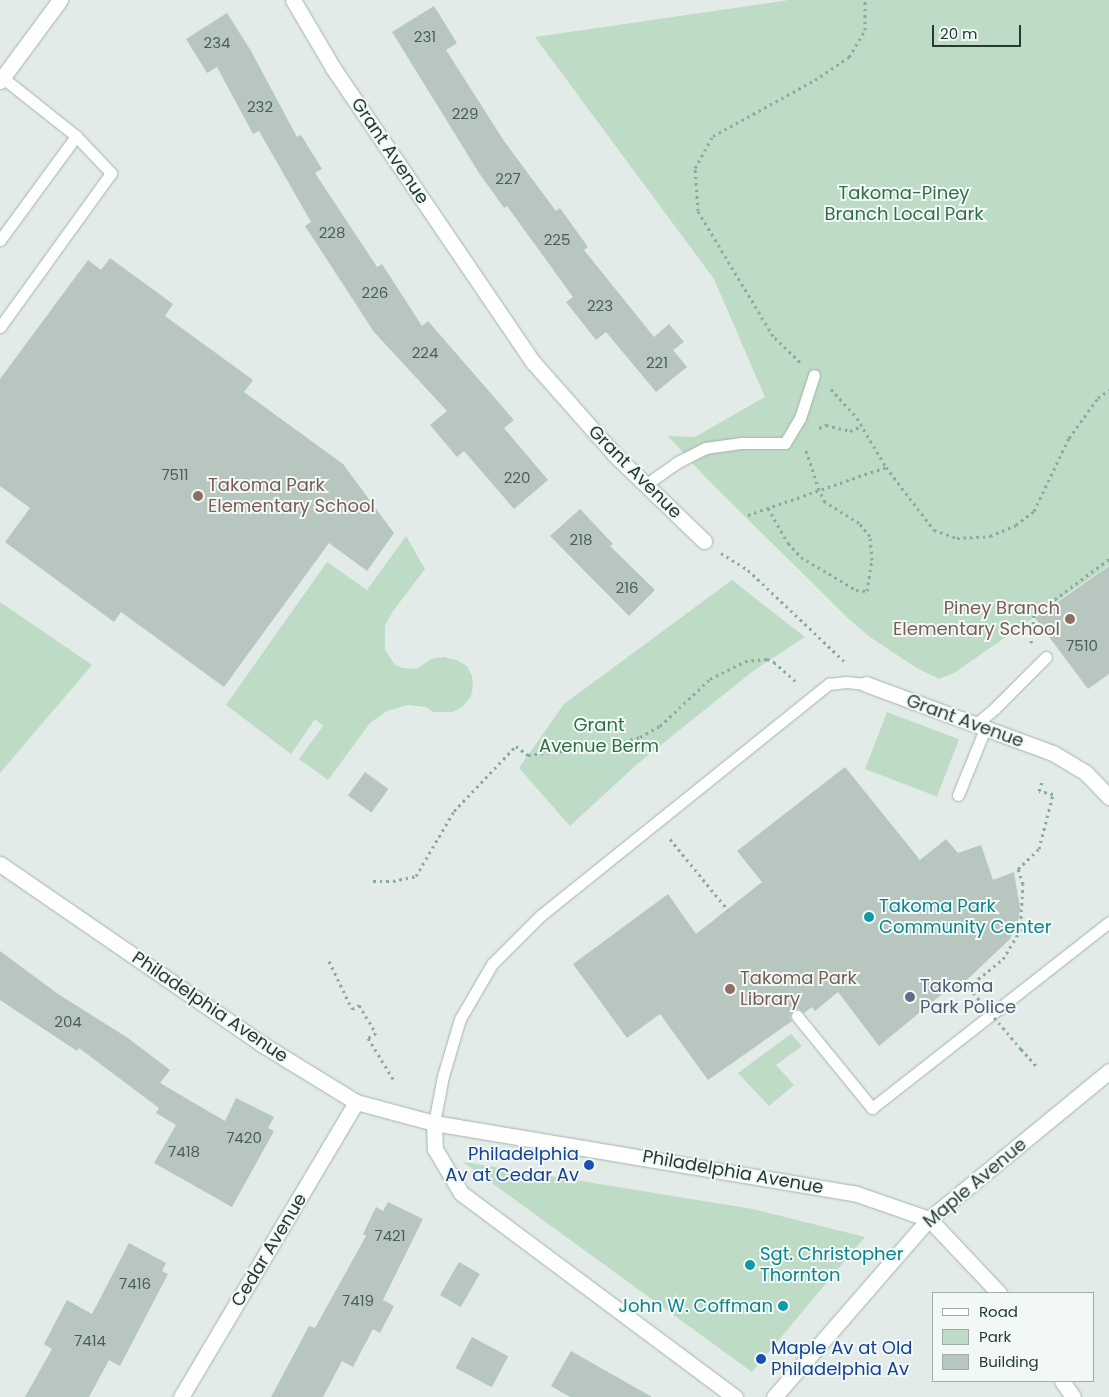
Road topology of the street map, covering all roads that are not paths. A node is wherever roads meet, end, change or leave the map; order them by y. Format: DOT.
graph roads {
  1 [pos="60,0"];
  2 [pos="293,0"];
  3 [pos="1,80"];
  4 [pos="76,136"];
  5 [pos="0,240"];
  6 [pos="0,327"];
  7 [pos="814,375"];
  8 [pos="645,484"];
  9 [pos="704,541"];
  10 [pos="1046,657"];
  11 [pos="866,684"];
  12 [pos="980,727"];
  13 [pos="958,795"];
  14 [pos="1109,796"];
  15 [pos="0,864"];
  16 [pos="1109,922"];
  17 [pos="797,1016"];
  18 [pos="1109,1071"];
  19 [pos="356,1102"];
  20 [pos="434,1122"];
  21 [pos="929,1219"];
  22 [pos="997,1292"];
  23 [pos="1063,1382"];
  24 [pos="181,1397"];
  25 [pos="735,1397"];
  26 [pos="774,1397"];
  27 [pos="1073,1397"];
  1 -- 3 [label="street"];
  2 -- 8 [label="street, Grant Avenue"];
  3 -- 4 [label="lane"];
  4 -- 5 [label="lane"];
  4 -- 6 [label="lane"];
  7 -- 8 [label="lane"];
  8 -- 9 [label="street, Grant Avenue"];
  10 -- 12 [label="lane"];
  11 -- 12 [label="street, Grant Avenue"];
  11 -- 20 [label="lane"];
  12 -- 13 [label="lane"];
  12 -- 14 [label="street, Grant Avenue"];
  15 -- 19 [label="street, Philadelphia Avenue"];
  16 -- 17 [label="lane"];
  18 -- 21 [label="street, Maple Avenue"];
  19 -- 20 [label="street, Philadelphia Avenue"];
  19 -- 24 [label="street, Cedar Avenue"];
  20 -- 21 [label="street, Philadelphia Avenue"];
  20 -- 25 [label="street"];
  21 -- 22 [label="street, Philadelphia Avenue"];
  21 -- 26 [label="street, Maple Avenue"];
  23 -- 27 [label="street"];
}
